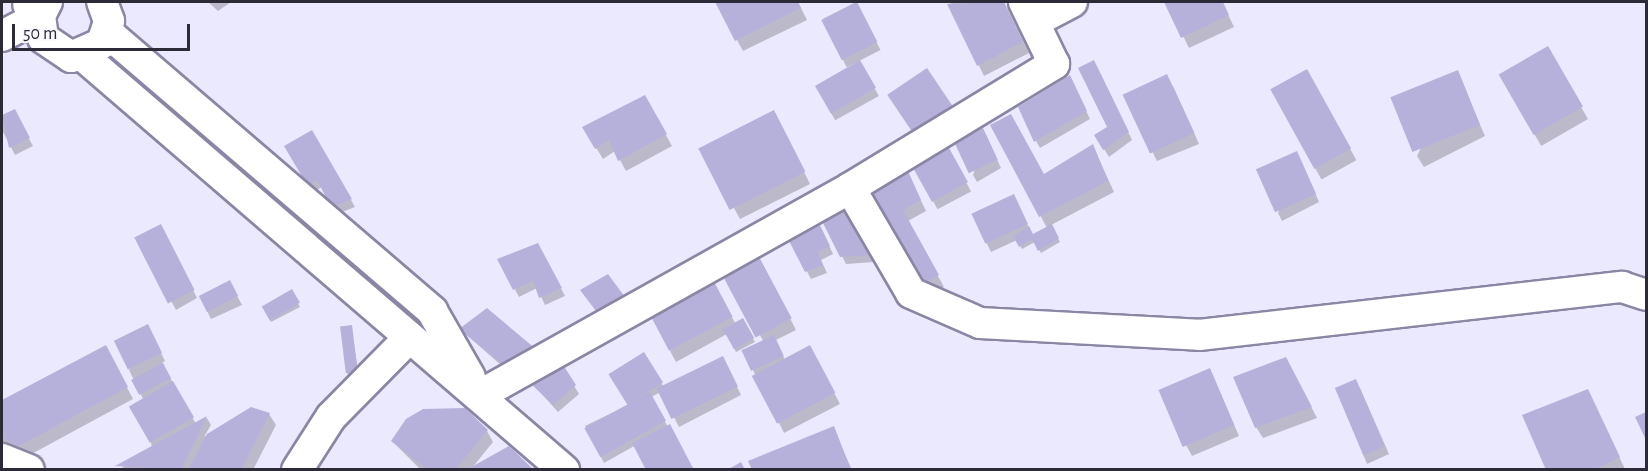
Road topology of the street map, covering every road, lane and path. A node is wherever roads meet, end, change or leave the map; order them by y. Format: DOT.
graph roads {
  1 [pos="102,2"];
  2 [pos="1072,2"];
  3 [pos="37,6"];
  4 [pos="1029,12"];
  5 [pos="108,33"];
  6 [pos="2,36"];
  7 [pos="83,56"];
  8 [pos="850,188"];
  9 [pos="1647,295"];
  10 [pos="410,337"];
  11 [pos="480,395"];
  12 [pos="2,459"];
  13 [pos="29,470"];
  14 [pos="297,470"];
  15 [pos="564,470"];
  1 -- 5 [label="street"];
  2 -- 4 [label="street"];
  3 -- 6 [label="street"];
  3 -- 7 [label="street"];
  4 -- 8 [label="street"];
  5 -- 7 [label="street"];
  5 -- 11 [label="street"];
  7 -- 10 [label="street"];
  8 -- 9 [label="street"];
  8 -- 11 [label="street"];
  10 -- 11 [label="street"];
  10 -- 14 [label="street"];
  11 -- 15 [label="street"];
  12 -- 13 [label="street"];
}
